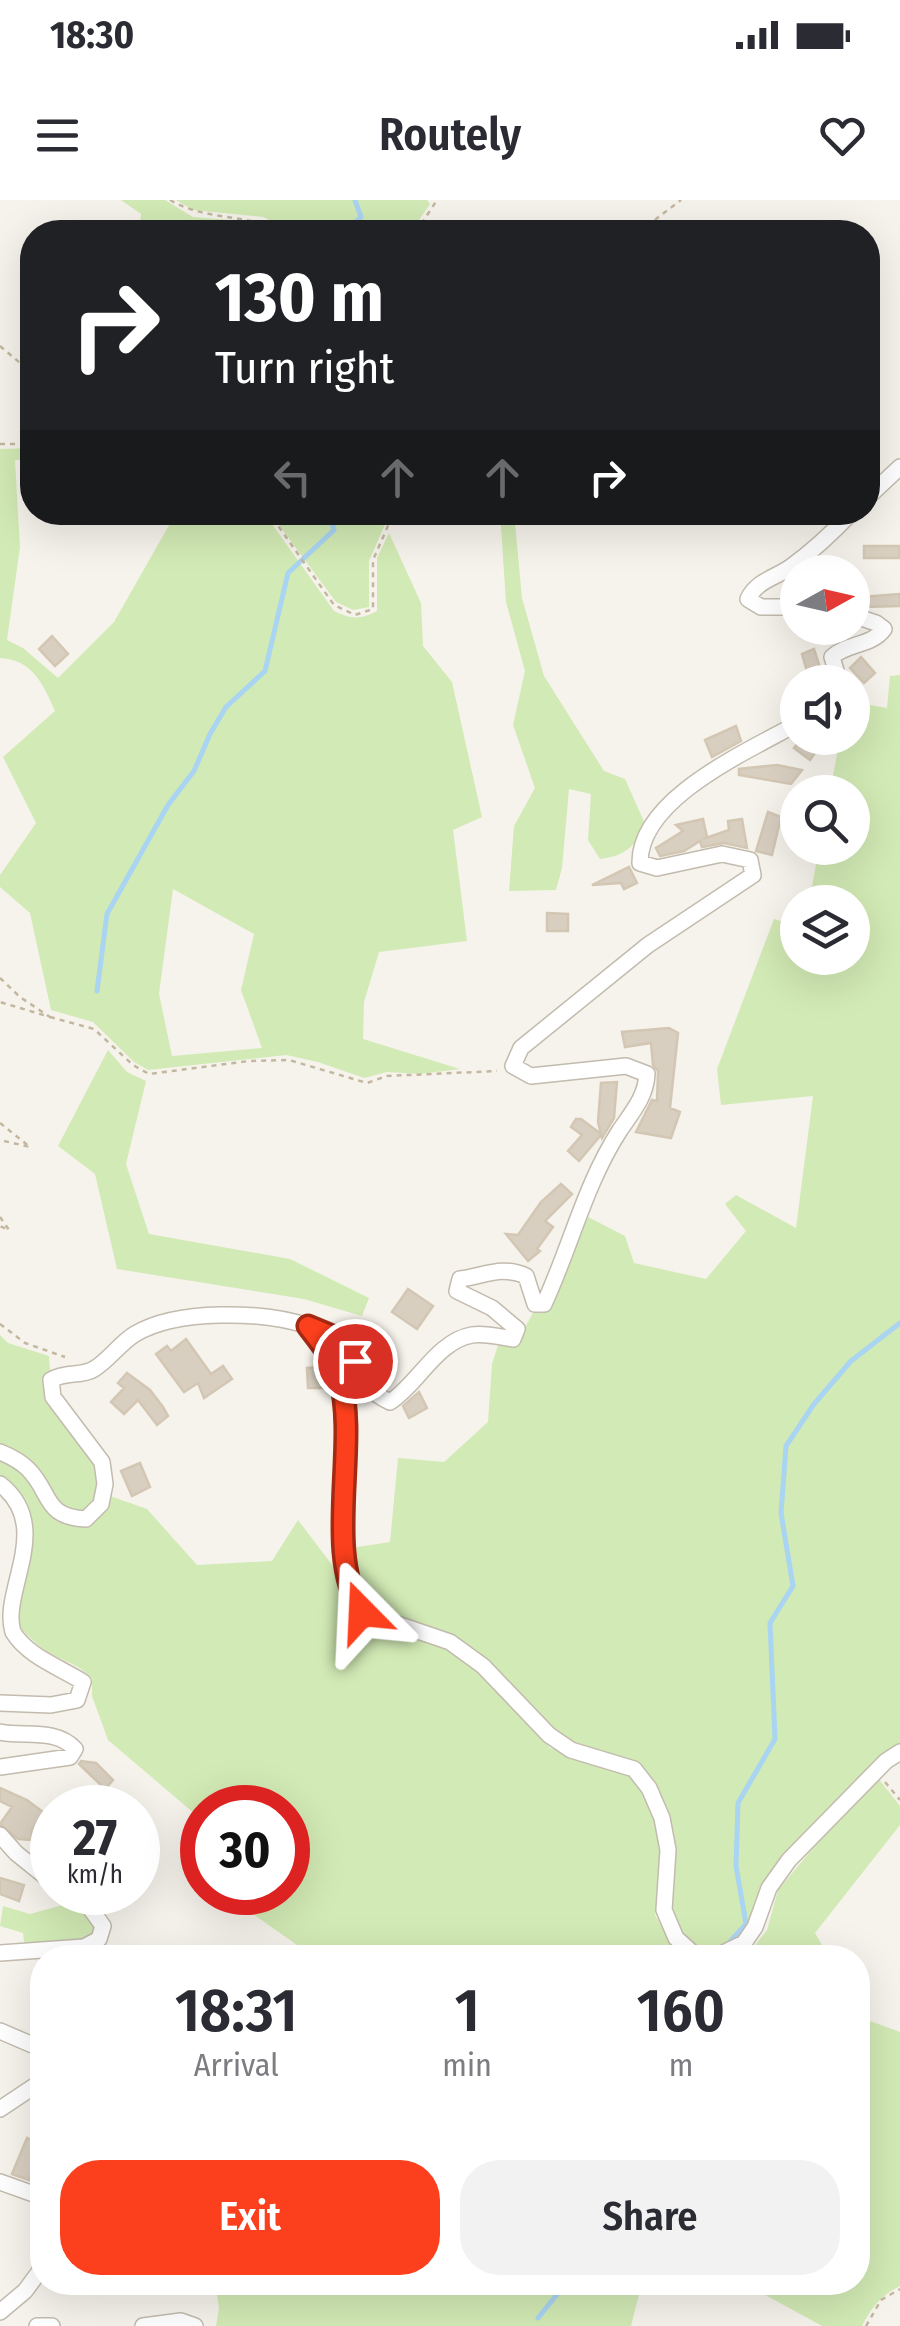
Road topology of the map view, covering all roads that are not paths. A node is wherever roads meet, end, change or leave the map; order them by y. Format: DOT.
graph roads {
  1 [pos="900,467"];
  2 [pos="880,486"];
  3 [pos="840,525"];
  4 [pos="806,555"];
  5 [pos="780,573"];
  6 [pos="780,607"];
  7 [pos="870,620"];
  8 [pos="870,640"];
  9 [pos="855,645"];
  10 [pos="834,665"];
  11 [pos="780,733"];
  12 [pos="308,1326"];
  13 [pos="0,1452"];
  14 [pos="0,1484"];
  15 [pos="0,1702"];
  16 [pos="0,1732"];
  17 [pos="900,1752"];
  18 [pos="0,1767"];
  19 [pos="0,1835"];
  20 [pos="30,1864"];
  21 [pos="95,1915"];
  22 [pos="88,1945"];
  23 [pos="684,1945"];
  24 [pos="740,1945"];
  25 [pos="30,1951"];
  26 [pos="0,1953"];
  27 [pos="0,2031"];
  28 [pos="30,2044"];
  29 [pos="30,2089"];
  30 [pos="0,2109"];
  31 [pos="0,2182"];
  32 [pos="30,2193"];
  33 [pos="30,2284"];
  34 [pos="0,2312"];
  35 [pos="37,2326"];
  36 [pos="52,2326"];
  37 [pos="144,2326"];
  38 [pos="195,2326"];
  1 -- 2 [label="street"];
  3 -- 4 [label="street"];
  5 -- 6 [label="street"];
  7 -- 8 [label="street"];
  9 -- 10 [label="street"];
  11 -- 12 [label="street"];
  12 -- 13 [label="street"];
  12 -- 23 [label="street"];
  14 -- 15 [label="street"];
  16 -- 18 [label="street"];
  17 -- 24 [label="street"];
  19 -- 20 [label="street"];
  21 -- 22 [label="street"];
  25 -- 26 [label="street"];
  27 -- 28 [label="street"];
  29 -- 30 [label="street"];
  31 -- 32 [label="street"];
  33 -- 34 [label="street"];
  35 -- 36 [label="street"];
  37 -- 38 [label="street"];
}
